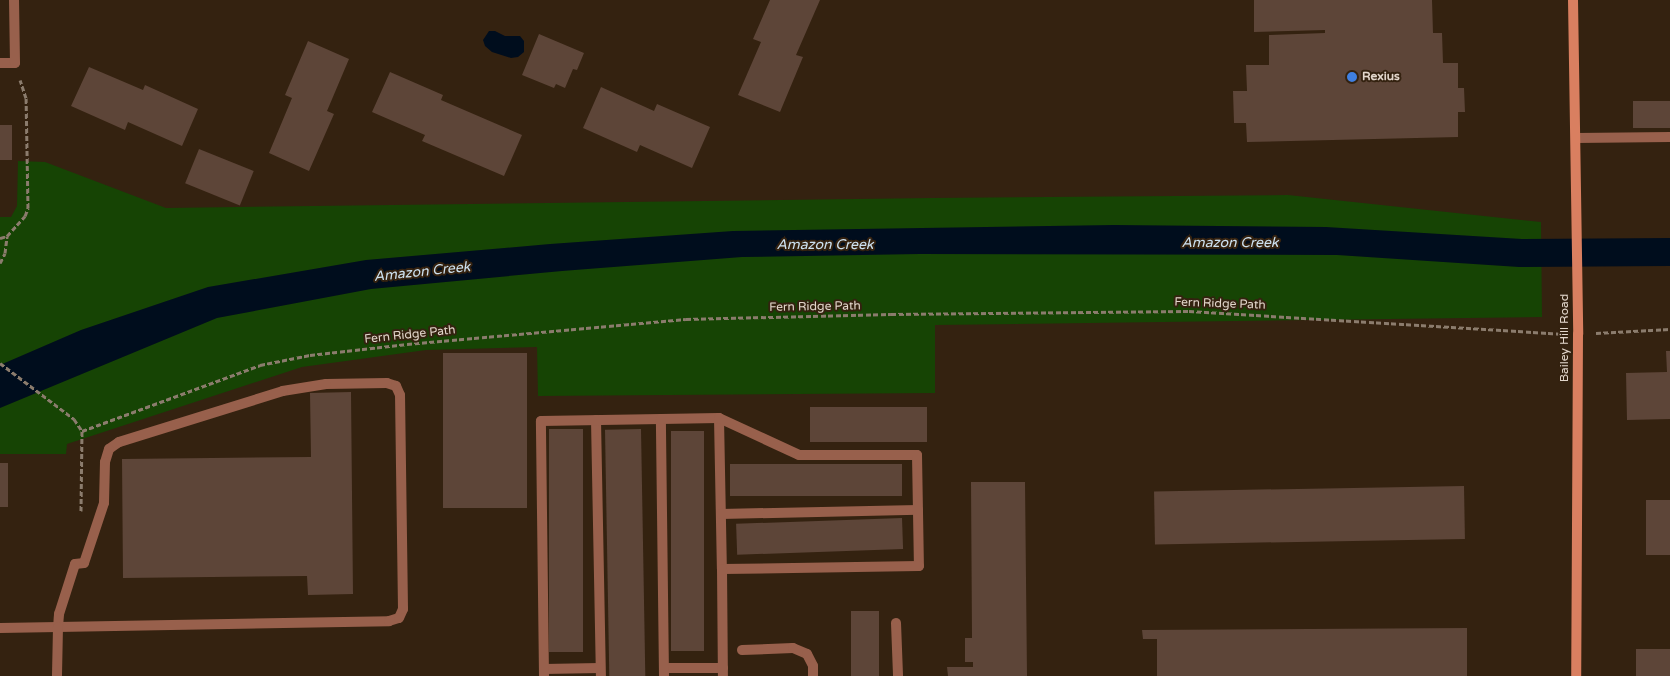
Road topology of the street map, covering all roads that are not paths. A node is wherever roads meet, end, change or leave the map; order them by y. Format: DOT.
graph roads {
  1 [pos="14,0"];
  2 [pos="1573,0"];
  3 [pos="0,63"];
  4 [pos="1670,137"];
  5 [pos="1576,138"];
  6 [pos="719,418"];
  7 [pos="661,419"];
  8 [pos="596,420"];
  9 [pos="918,510"];
  10 [pos="721,514"];
  11 [pos="722,569"];
  12 [pos="896,623"];
  13 [pos="58,627"];
  14 [pos="0,628"];
  15 [pos="742,650"];
  16 [pos="601,672"];
  17 [pos="664,672"];
  18 [pos="723,672"];
  19 [pos="544,673"];
  20 [pos="57,676"];
  21 [pos="813,676"];
  22 [pos="898,676"];
  23 [pos="1576,676"];
  1 -- 3 [label="street"];
  2 -- 5 [label="main road, Bailey Hill Road"];
  4 -- 5 [label="street"];
  5 -- 23 [label="main road, Bailey Hill Road"];
  6 -- 7 [label="street"];
  6 -- 9 [label="street"];
  6 -- 10 [label="street"];
  7 -- 8 [label="street"];
  7 -- 17 [label="street"];
  8 -- 16 [label="street"];
  8 -- 19 [label="street"];
  9 -- 10 [label="street"];
  9 -- 11 [label="street"];
  10 -- 11 [label="street"];
  11 -- 18 [label="street"];
  12 -- 22 [label="street"];
  13 -- 13 [label="street"];
  13 -- 14 [label="street"];
  13 -- 20 [label="street"];
  15 -- 21 [label="street"];
  16 -- 19 [label="street"];
  17 -- 18 [label="street"];
}
